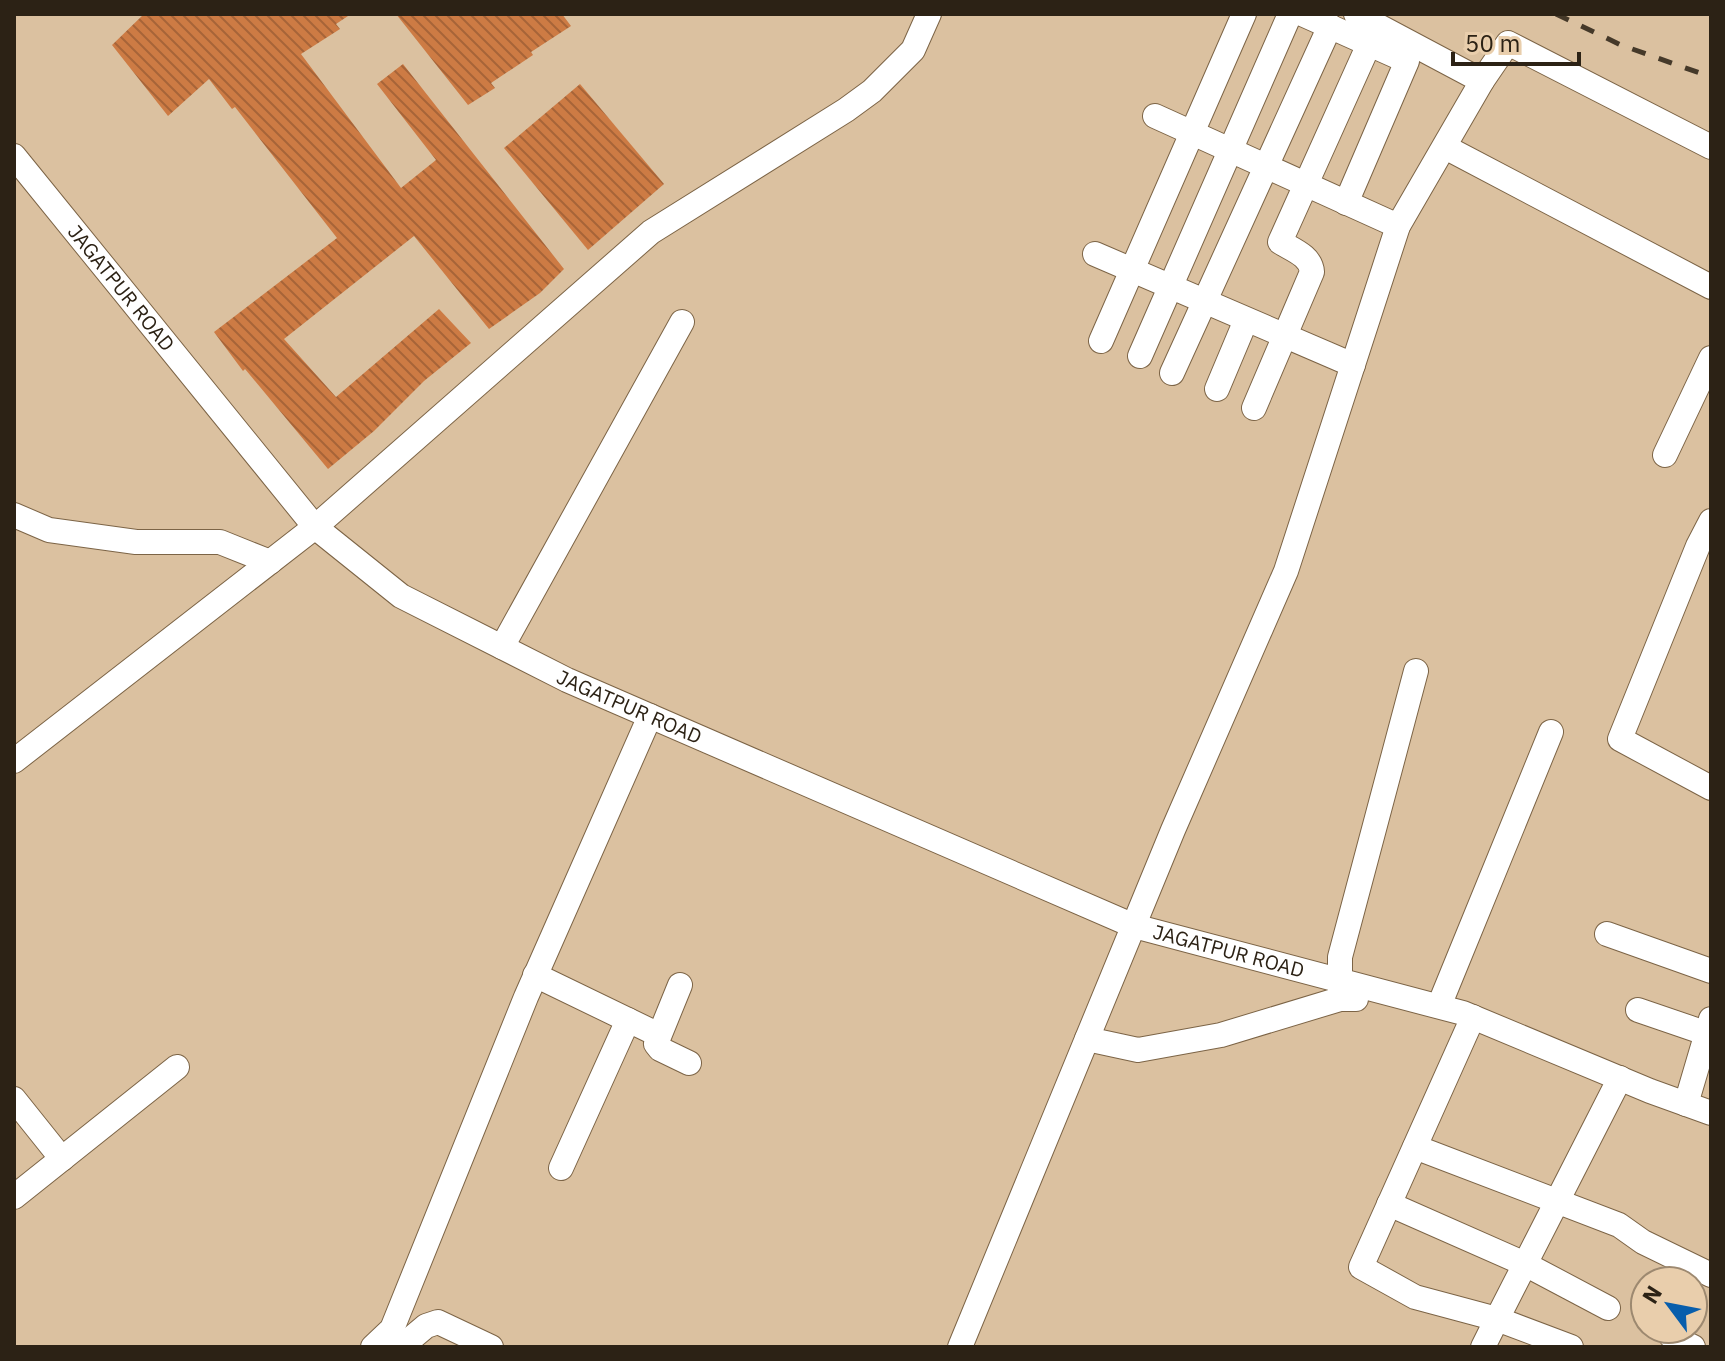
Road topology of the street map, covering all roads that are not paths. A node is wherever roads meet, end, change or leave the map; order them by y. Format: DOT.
graph roads {
  1 [pos="929,14"];
  2 [pos="1244,14"];
  3 [pos="1290,14"];
  4 [pos="1302,14"];
  5 [pos="1356,14"];
  6 [pos="1330,26"];
  7 [pos="1369,44"];
  8 [pos="1482,81"];
  9 [pos="1155,116"];
  10 [pos="1192,133"];
  11 [pos="1445,147"];
  12 [pos="1711,147"];
  13 [pos="1230,150"];
  14 [pos="14,156"];
  15 [pos="1266,166"];
  16 [pos="1307,185"];
  17 [pos="1346,203"];
  18 [pos="1398,226"];
  19 [pos="1095,254"];
  20 [pos="1132,270"];
  21 [pos="1170,287"];
  22 [pos="1711,287"];
  23 [pos="1204,301"];
  24 [pos="1246,320"];
  25 [pos="682,322"];
  26 [pos="1285,335"];
  27 [pos="1101,341"];
  28 [pos="1140,356"];
  29 [pos="1711,358"];
  30 [pos="1353,365"];
  31 [pos="1172,373"];
  32 [pos="1217,389"];
  33 [pos="1254,408"];
  34 [pos="1665,455"];
  35 [pos="14,515"];
  36 [pos="1711,521"];
  37 [pos="315,527"];
  38 [pos="270,562"];
  39 [pos="502,647"];
  40 [pos="1416,671"];
  41 [pos="650,716"];
  42 [pos="1551,732"];
  43 [pos="14,761"];
  44 [pos="1711,788"];
  45 [pos="1134,926"];
  46 [pos="1607,934"];
  47 [pos="1711,971"];
  48 [pos="535,975"];
  49 [pos="680,985"];
  50 [pos="1340,990"];
  51 [pos="1439,1006"];
  52 [pos="1638,1010"];
  53 [pos="1473,1017"];
  54 [pos="628,1020"];
  55 [pos="1709,1029"];
  56 [pos="659,1035"];
  57 [pos="1087,1039"];
  58 [pos="689,1063"];
  59 [pos="177,1067"];
  60 [pos="1620,1078"];
  61 [pos="14,1099"];
  62 [pos="1686,1104"];
  63 [pos="1711,1113"];
  64 [pos="1415,1147"];
  65 [pos="62,1159"];
  66 [pos="561,1168"];
  67 [pos="14,1197"];
  68 [pos="1558,1200"];
  69 [pos="1389,1204"];
  70 [pos="1525,1264"];
  71 [pos="1711,1275"];
  72 [pos="1608,1308"];
  73 [pos="1497,1319"];
  74 [pos="485,1346"];
  75 [pos="373,1347"];
  76 [pos="401,1347"];
  77 [pos="960,1347"];
  78 [pos="1483,1347"];
  79 [pos="1571,1347"];
  1 -- 37 [label="street"];
  2 -- 10 [label="street"];
  3 -- 13 [label="street"];
  4 -- 6 [label="street"];
  5 -- 8 [label="street"];
  6 -- 7 [label="street"];
  6 -- 15 [label="street"];
  7 -- 16 [label="street"];
  7 -- 17 [label="street"];
  8 -- 11 [label="street"];
  8 -- 12 [label="street"];
  9 -- 10 [label="street"];
  10 -- 13 [label="street"];
  10 -- 20 [label="street"];
  11 -- 18 [label="street"];
  11 -- 22 [label="street"];
  13 -- 15 [label="street"];
  13 -- 21 [label="street"];
  14 -- 37 [label="street, JAGATPUR ROAD"];
  15 -- 16 [label="street"];
  15 -- 23 [label="street"];
  16 -- 17 [label="street"];
  16 -- 26 [label="street"];
  17 -- 18 [label="street"];
  18 -- 30 [label="street"];
  19 -- 20 [label="street"];
  20 -- 21 [label="street"];
  20 -- 27 [label="street"];
  21 -- 23 [label="street"];
  21 -- 28 [label="street"];
  23 -- 24 [label="street"];
  23 -- 31 [label="street"];
  24 -- 26 [label="street"];
  24 -- 32 [label="street"];
  25 -- 39 [label="street"];
  26 -- 30 [label="street"];
  26 -- 33 [label="street"];
  29 -- 34 [label="street"];
  30 -- 45 [label="street"];
  35 -- 38 [label="street"];
  36 -- 44 [label="street"];
  37 -- 38 [label="street"];
  37 -- 39 [label="street, JAGATPUR ROAD"];
  38 -- 43 [label="street"];
  39 -- 41 [label="street, JAGATPUR ROAD"];
  40 -- 50 [label="street"];
  41 -- 45 [label="street, JAGATPUR ROAD"];
  41 -- 48 [label="street"];
  42 -- 51 [label="street"];
  45 -- 50 [label="street, JAGATPUR ROAD"];
  45 -- 57 [label="street"];
  46 -- 47 [label="street"];
  48 -- 54 [label="street"];
  48 -- 75 [label="street"];
  49 -- 56 [label="street"];
  50 -- 51 [label="street, JAGATPUR ROAD"];
  50 -- 57 [label="street, JAGATPUR ROAD"];
  51 -- 53 [label="street, JAGATPUR ROAD"];
  52 -- 55 [label="street"];
  53 -- 60 [label="street, JAGATPUR ROAD"];
  53 -- 64 [label="street"];
  54 -- 56 [label="street"];
  54 -- 66 [label="street"];
  55 -- 62 [label="street"];
  56 -- 58 [label="street"];
  57 -- 77 [label="street"];
  59 -- 65 [label="street"];
  60 -- 62 [label="street, JAGATPUR ROAD"];
  60 -- 68 [label="street"];
  61 -- 65 [label="street"];
  62 -- 63 [label="street, JAGATPUR ROAD"];
  64 -- 68 [label="street"];
  64 -- 69 [label="street"];
  65 -- 67 [label="street"];
  68 -- 70 [label="street"];
  68 -- 71 [label="street"];
  69 -- 70 [label="street"];
  69 -- 73 [label="street"];
  70 -- 72 [label="street"];
  70 -- 73 [label="street"];
  73 -- 78 [label="street"];
  73 -- 79 [label="street"];
  74 -- 76 [label="street"];
}
